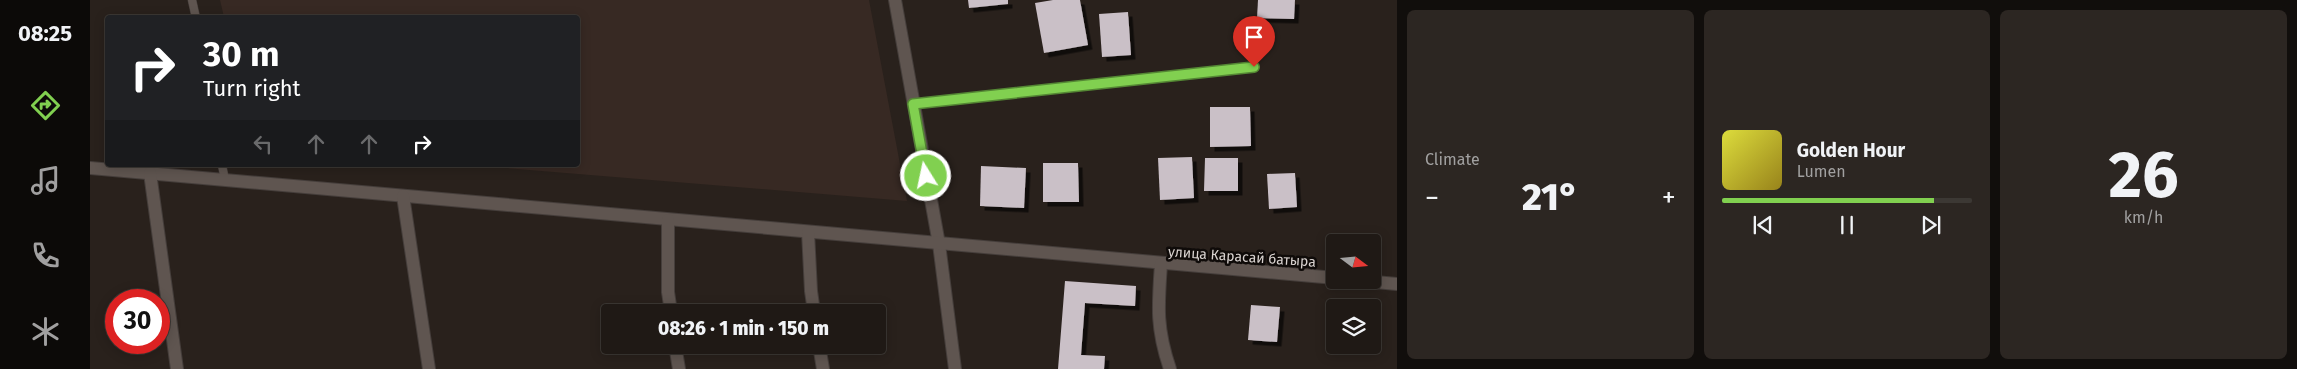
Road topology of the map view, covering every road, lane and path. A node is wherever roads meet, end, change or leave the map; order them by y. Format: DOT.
graph roads {
  1 [pos="192,0"];
  2 [pos="895,0"];
  3 [pos="195,15"];
  4 [pos="1254,67"];
  5 [pos="913,104"];
  6 [pos="222,167"];
  7 [pos="90,168"];
  8 [pos="150,173"];
  9 [pos="225,180"];
  10 [pos="403,196"];
  11 [pos="668,220"];
  12 [pos="808,232"];
  13 [pos="939,244"];
  14 [pos="1161,264"];
  15 [pos="1326,277"];
  16 [pos="1381,283"];
  17 [pos="1397,284"];
  18 [pos="669,304"];
  19 [pos="813,304"];
  20 [pos="676,354"];
  21 [pos="820,354"];
  22 [pos="177,369"];
  23 [pos="429,369"];
  24 [pos="679,369"];
  25 [pos="823,369"];
  26 [pos="955,369"];
  27 [pos="1170,369"];
  1 -- 3 [label="lane"];
  2 -- 5 [label="street"];
  4 -- 5 [label="lane"];
  5 -- 13 [label="street"];
  6 -- 9 [label="lane"];
  7 -- 8 [label="street"];
  8 -- 9 [label="street"];
  8 -- 22 [label="street"];
  9 -- 10 [label="street"];
  10 -- 11 [label="street"];
  10 -- 23 [label="street"];
  11 -- 12 [label="street"];
  11 -- 18 [label="street"];
  12 -- 13 [label="street"];
  12 -- 19 [label="street"];
  13 -- 14 [label="street"];
  13 -- 26 [label="street"];
  14 -- 15 [label="street, улица Карасай батыра"];
  14 -- 27 [label="street, улица Карасай батыра"];
  16 -- 17 [label="street"];
  20 -- 24 [label="street"];
  21 -- 25 [label="street"];
}
